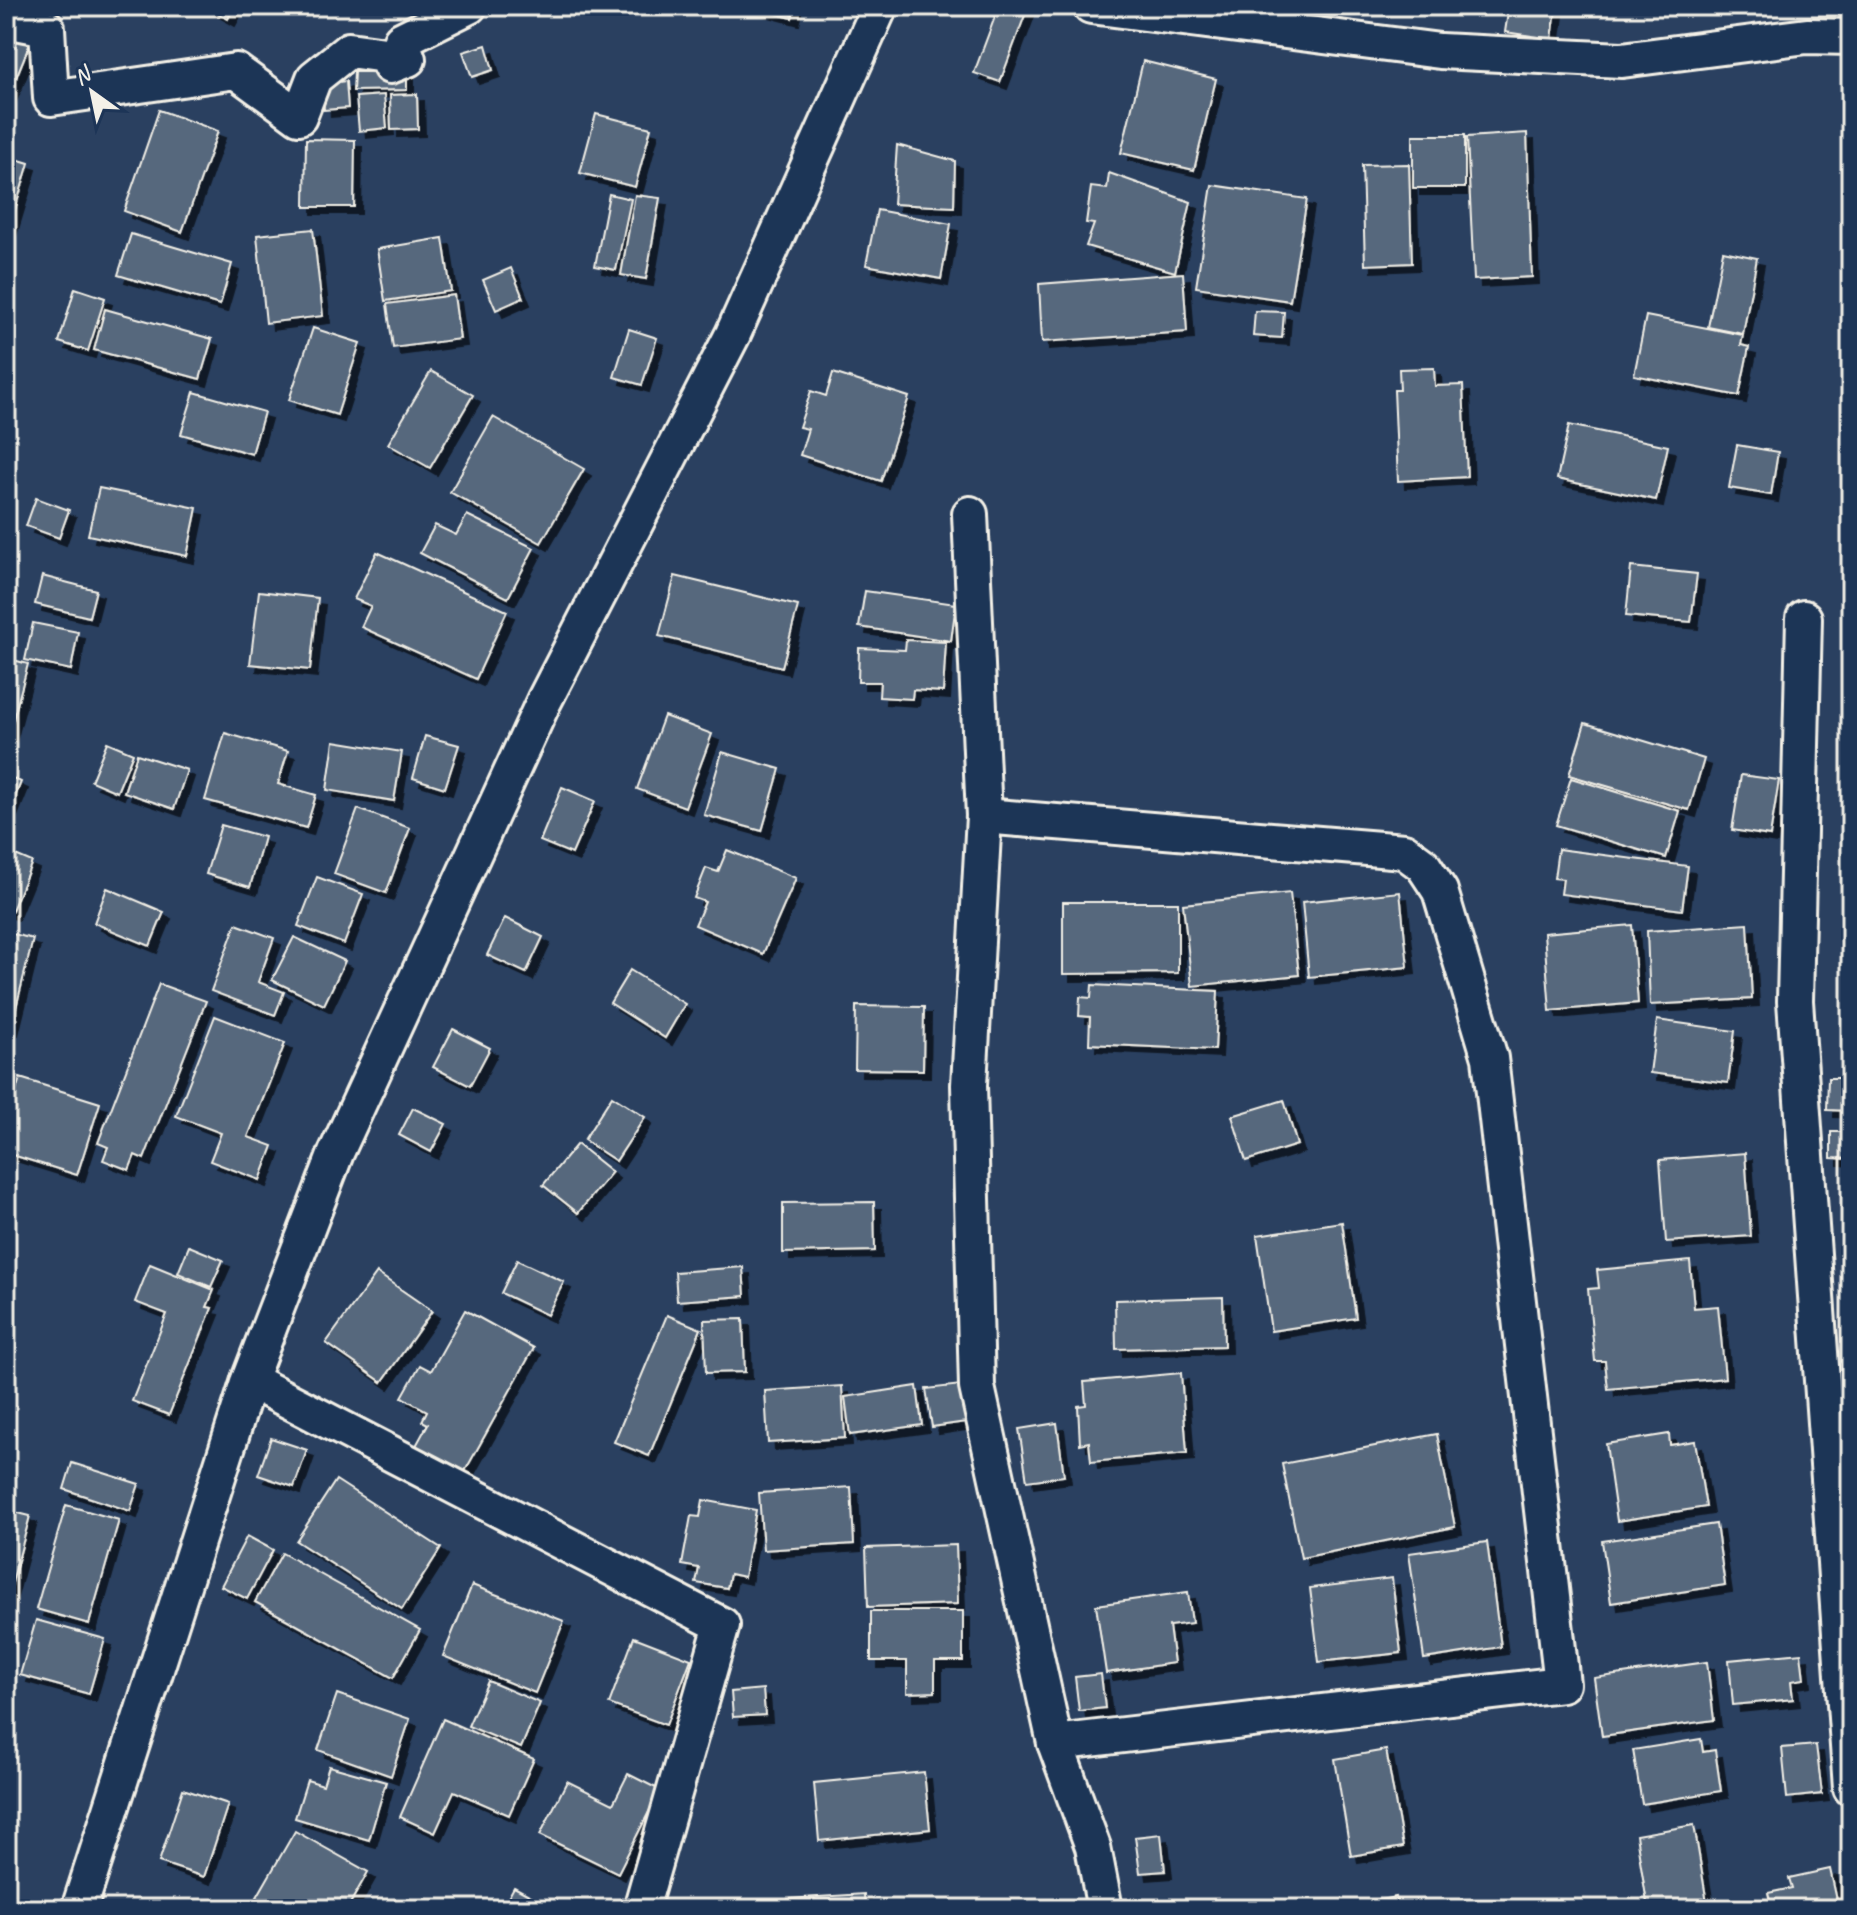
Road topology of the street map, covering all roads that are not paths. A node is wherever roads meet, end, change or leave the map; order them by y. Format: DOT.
graph roads {
  1 [pos="469,6"];
  2 [pos="880,6"];
  3 [pos="1091,6"];
  4 [pos="6,20"];
  5 [pos="1851,37"];
  6 [pos="970,514"];
  7 [pos="1804,618"];
  8 [pos="984,816"];
  9 [pos="249,1380"];
  10 [pos="1055,1743"];
  11 [pos="1851,1788"];
  12 [pos="79,1909"];
  13 [pos="641,1909"];
  14 [pos="1105,1909"];
  1 -- 4 [label="street"];
  2 -- 9 [label="street"];
  3 -- 5 [label="street"];
  6 -- 8 [label="street"];
  7 -- 11 [label="street"];
  8 -- 10 [label="street"];
  8 -- 10 [label="street"];
  9 -- 12 [label="street"];
  9 -- 13 [label="street"];
  10 -- 14 [label="street"];
}
